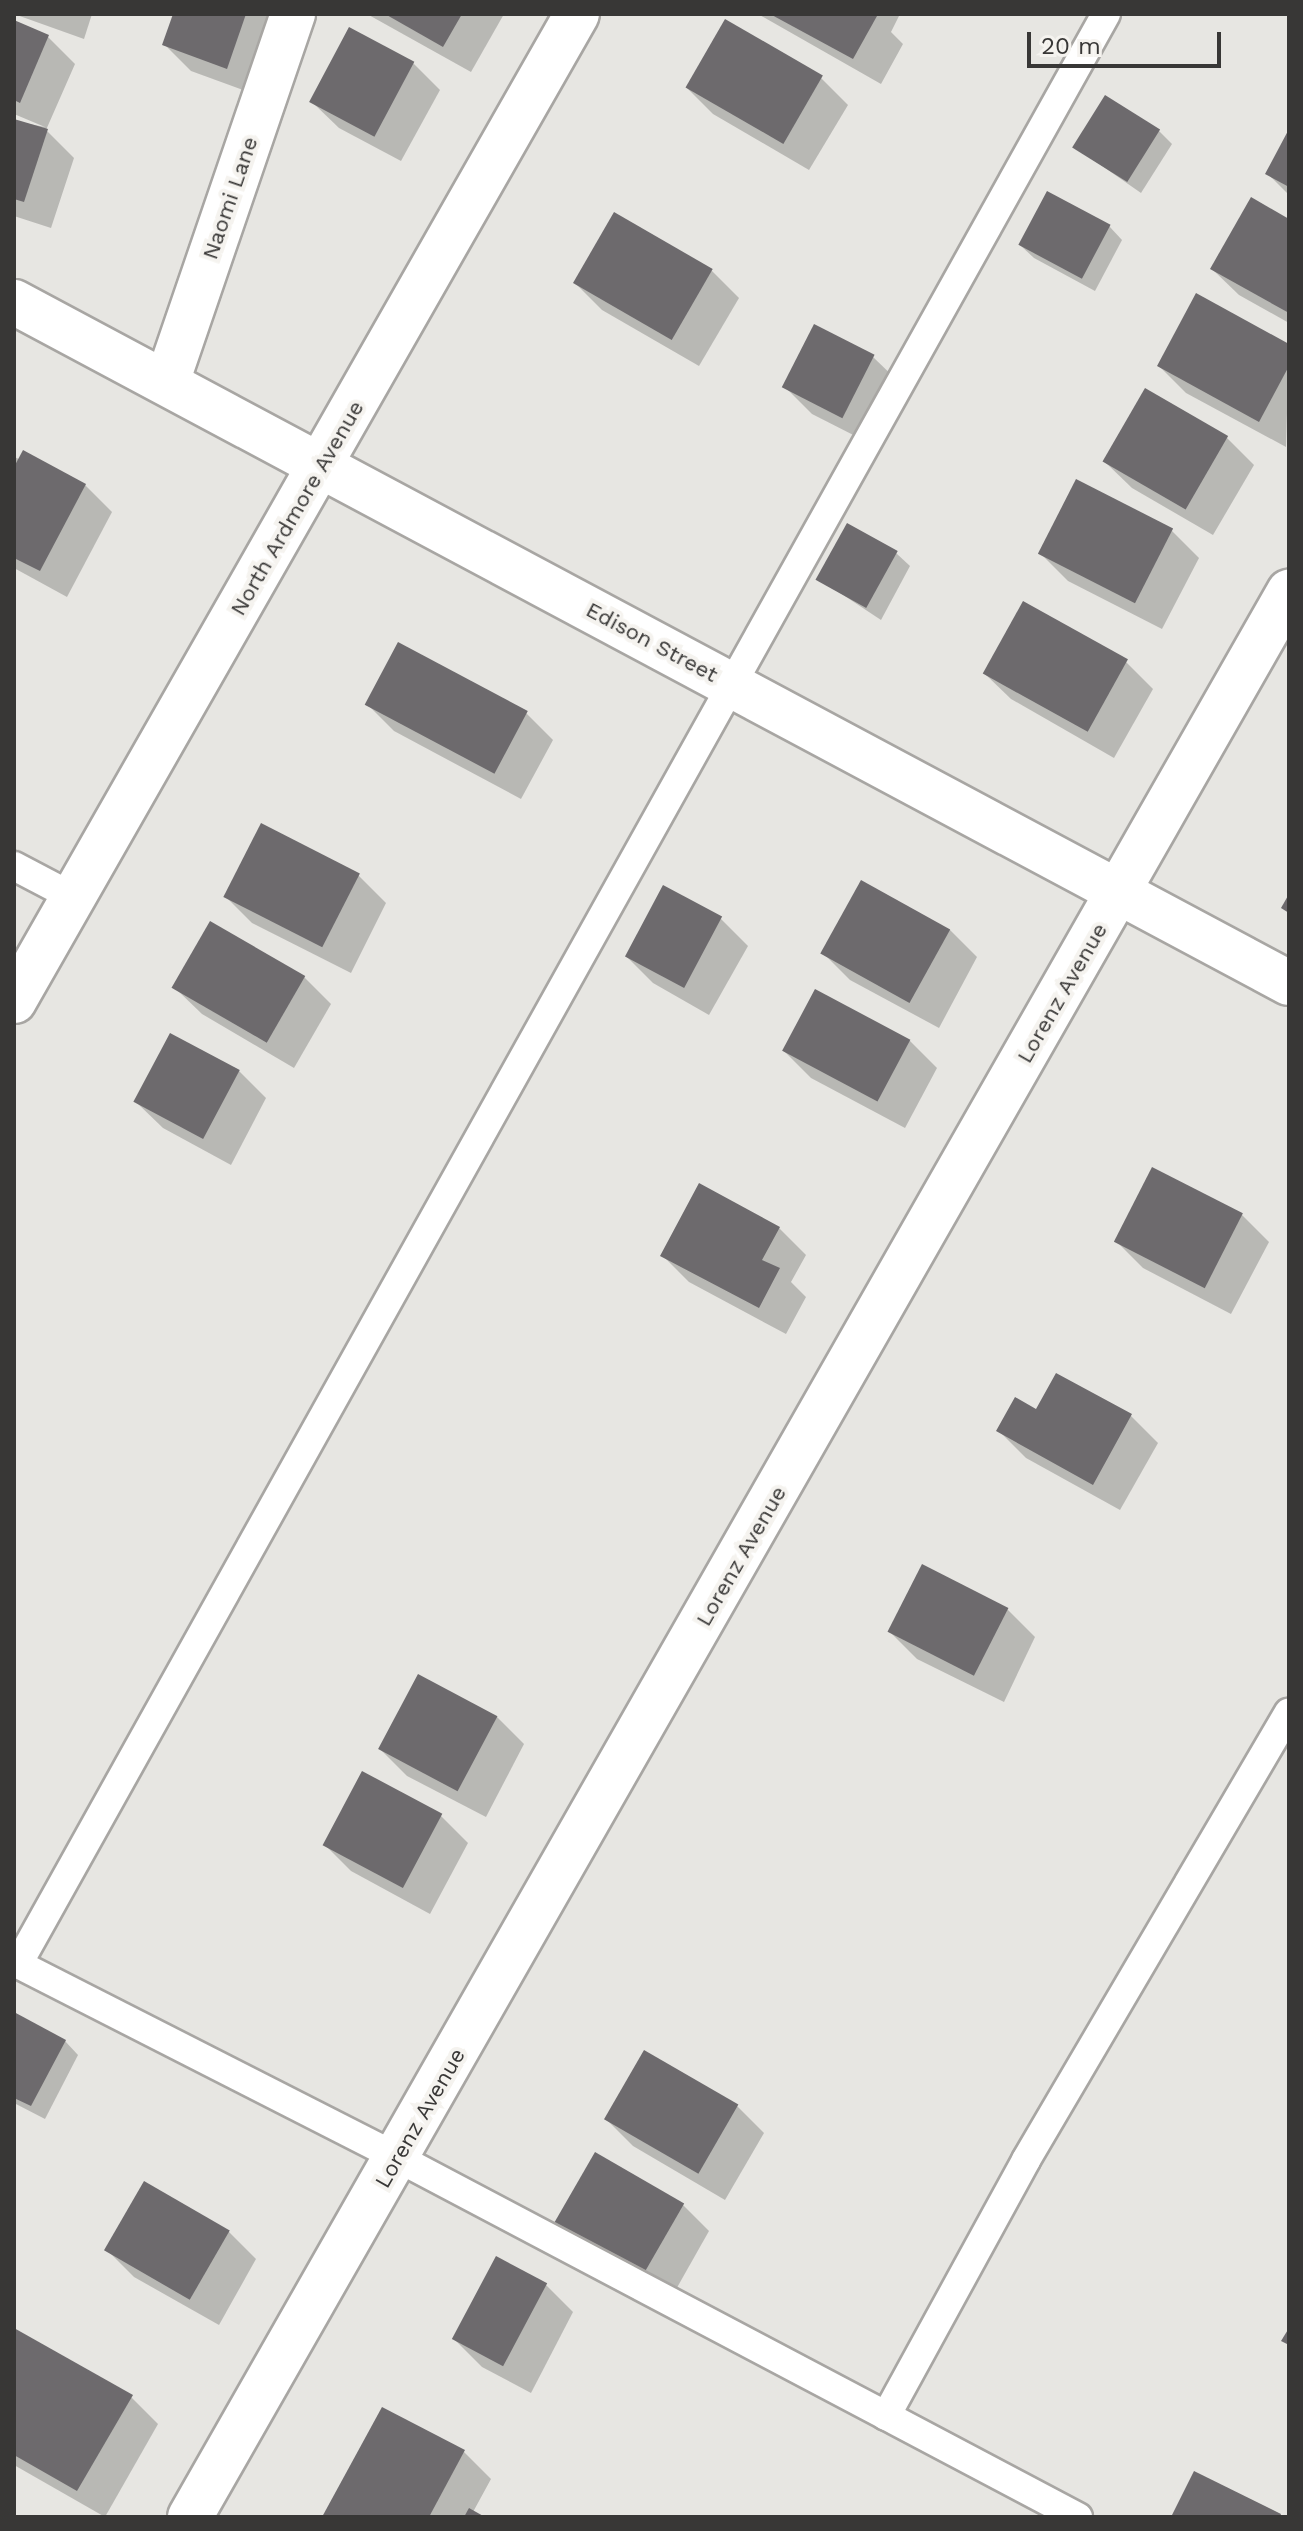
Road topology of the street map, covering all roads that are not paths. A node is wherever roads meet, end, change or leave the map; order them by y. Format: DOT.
graph roads {
  1 [pos="293,14"];
  2 [pos="577,14"];
  3 [pos="1106,14"];
  4 [pos="14,302"];
  5 [pos="167,382"];
  6 [pos="322,466"];
  7 [pos="1289,592"];
  8 [pos="730,683"];
  9 [pos="14,866"];
  10 [pos="1120,892"];
  11 [pos="73,897"];
  12 [pos="1289,983"];
  13 [pos="14,1001"];
  14 [pos="1289,1712"];
  15 [pos="16,1963"];
  16 [pos="398,2158"];
  17 [pos="886,2416"];
  18 [pos="190,2517"];
  19 [pos="1078,2517"];
  1 -- 5 [label="street, Naomi Lane"];
  2 -- 6 [label="street, North Ardmore Avenue"];
  3 -- 8 [label="lane"];
  4 -- 5 [label="street, Edison Street"];
  5 -- 6 [label="street, Edison Street"];
  6 -- 8 [label="street, Edison Street"];
  6 -- 11 [label="street, North Ardmore Avenue"];
  7 -- 10 [label="street, Lorenz Avenue"];
  8 -- 10 [label="street, Edison Street"];
  8 -- 15 [label="lane"];
  9 -- 11 [label="lane"];
  10 -- 12 [label="street, Edison Street"];
  10 -- 16 [label="street, Lorenz Avenue"];
  11 -- 13 [label="street, North Ardmore Avenue"];
  14 -- 17 [label="lane"];
  15 -- 16 [label="lane"];
  16 -- 17 [label="lane"];
  16 -- 18 [label="street, Lorenz Avenue"];
  17 -- 19 [label="lane"];
}
